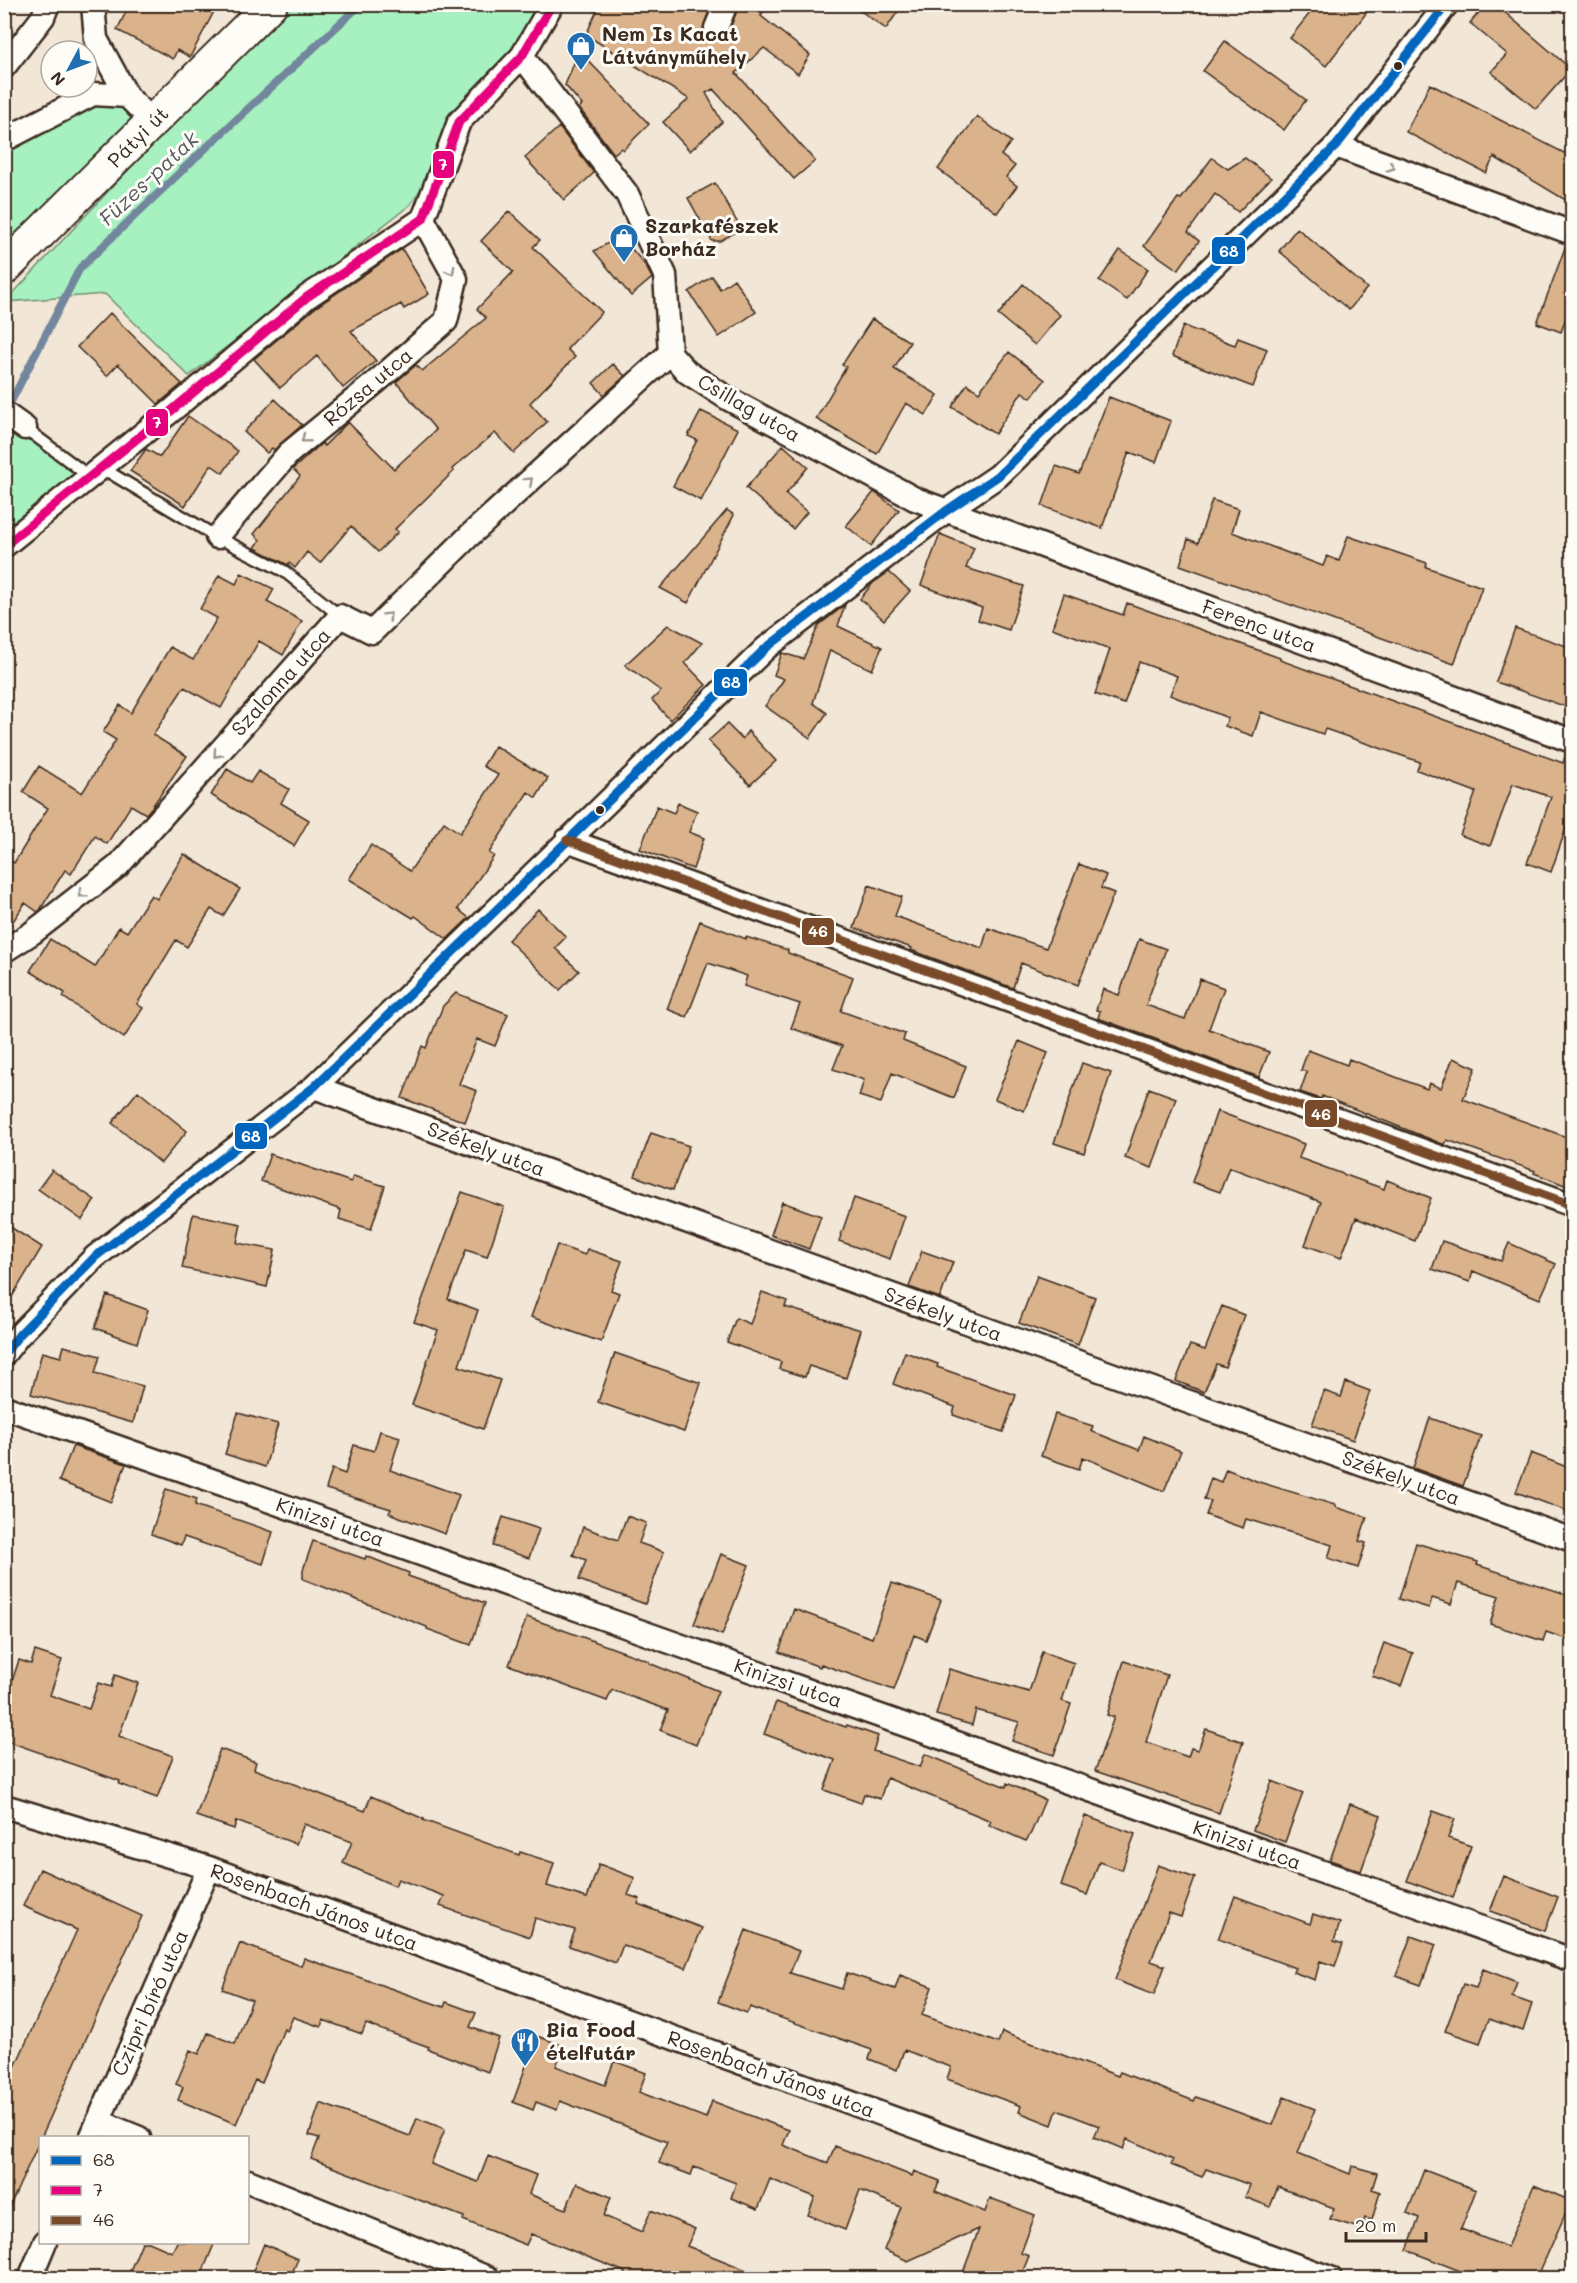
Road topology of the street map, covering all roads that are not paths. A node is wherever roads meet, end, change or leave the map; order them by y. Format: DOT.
graph roads {
  1 [pos="48,4"];
  2 [pos="93,4"];
  3 [pos="271,4"];
  4 [pos="552,4"];
  5 [pos="726,4"];
  6 [pos="1447,4"];
  7 [pos="716,28"];
  8 [pos="522,56"];
  9 [pos="4,68"];
  10 [pos="127,96"];
  11 [pos="153,122"];
  12 [pos="4,140"];
  13 [pos="1336,146"];
  14 [pos="423,219"];
  15 [pos="1572,233"];
  16 [pos="4,269"];
  17 [pos="670,353"];
  18 [pos="4,413"];
  19 [pos="25,428"];
  20 [pos="96,473"];
  21 [pos="946,511"];
  22 [pos="217,537"];
  23 [pos="4,546"];
  24 [pos="340,616"];
  25 [pos="1572,741"];
  26 [pos="567,840"];
  27 [pos="4,951"];
  28 [pos="314,1087"];
  29 [pos="1572,1205"];
  30 [pos="12,1330"];
  31 [pos="4,1354"];
  32 [pos="4,1407"];
  33 [pos="1572,1540"];
  34 [pos="4,1806"];
  35 [pos="208,1868"];
  36 [pos="1572,1960"];
  37 [pos="94,2129"];
  38 [pos="129,2136"];
  39 [pos="249,2181"];
  40 [pos="44,2244"];
  41 [pos="30,2278"];
  42 [pos="488,2278"];
  43 [pos="1330,2278"];
  1 -- 9 [label="street"];
  2 -- 10 [label="street"];
  3 -- 11 [label="street, Pátyi út"];
  4 -- 8 [label="street"];
  5 -- 7 [label="street"];
  6 -- 13 [label="street"];
  8 -- 14 [label="street"];
  8 -- 17 [label="street"];
  10 -- 11 [label="street"];
  10 -- 12 [label="street"];
  11 -- 16 [label="street, Pátyi út"];
  13 -- 15 [label="street, one-way"];
  13 -- 21 [label="street"];
  14 -- 20 [label="street"];
  14 -- 22 [label="street, Rózsa utca, one-way"];
  17 -- 21 [label="street, Csillag utca"];
  24 -- 17 [label="street, Szalonna utca, one-way"];
  18 -- 19 [label="street"];
  19 -- 20 [label="lane"];
  20 -- 22 [label="lane"];
  20 -- 23 [label="street"];
  21 -- 25 [label="street, Ferenc utca"];
  21 -- 26 [label="street"];
  22 -- 24 [label="lane"];
  24 -- 27 [label="street, Szalonna utca, one-way"];
  26 -- 28 [label="street"];
  26 -- 29 [label="street"];
  28 -- 30 [label="street"];
  28 -- 33 [label="street, Székely utca"];
  30 -- 31 [label="street"];
  32 -- 36 [label="street, Kinizsi utca"];
  34 -- 35 [label="street, Rosenbach János utca"];
  35 -- 37 [label="street, Czipri bíró utca"];
  35 -- 43 [label="street, Rosenbach János utca"];
  37 -- 38 [label="street"];
  39 -- 42 [label="street"];
  40 -- 41 [label="street"];
}
